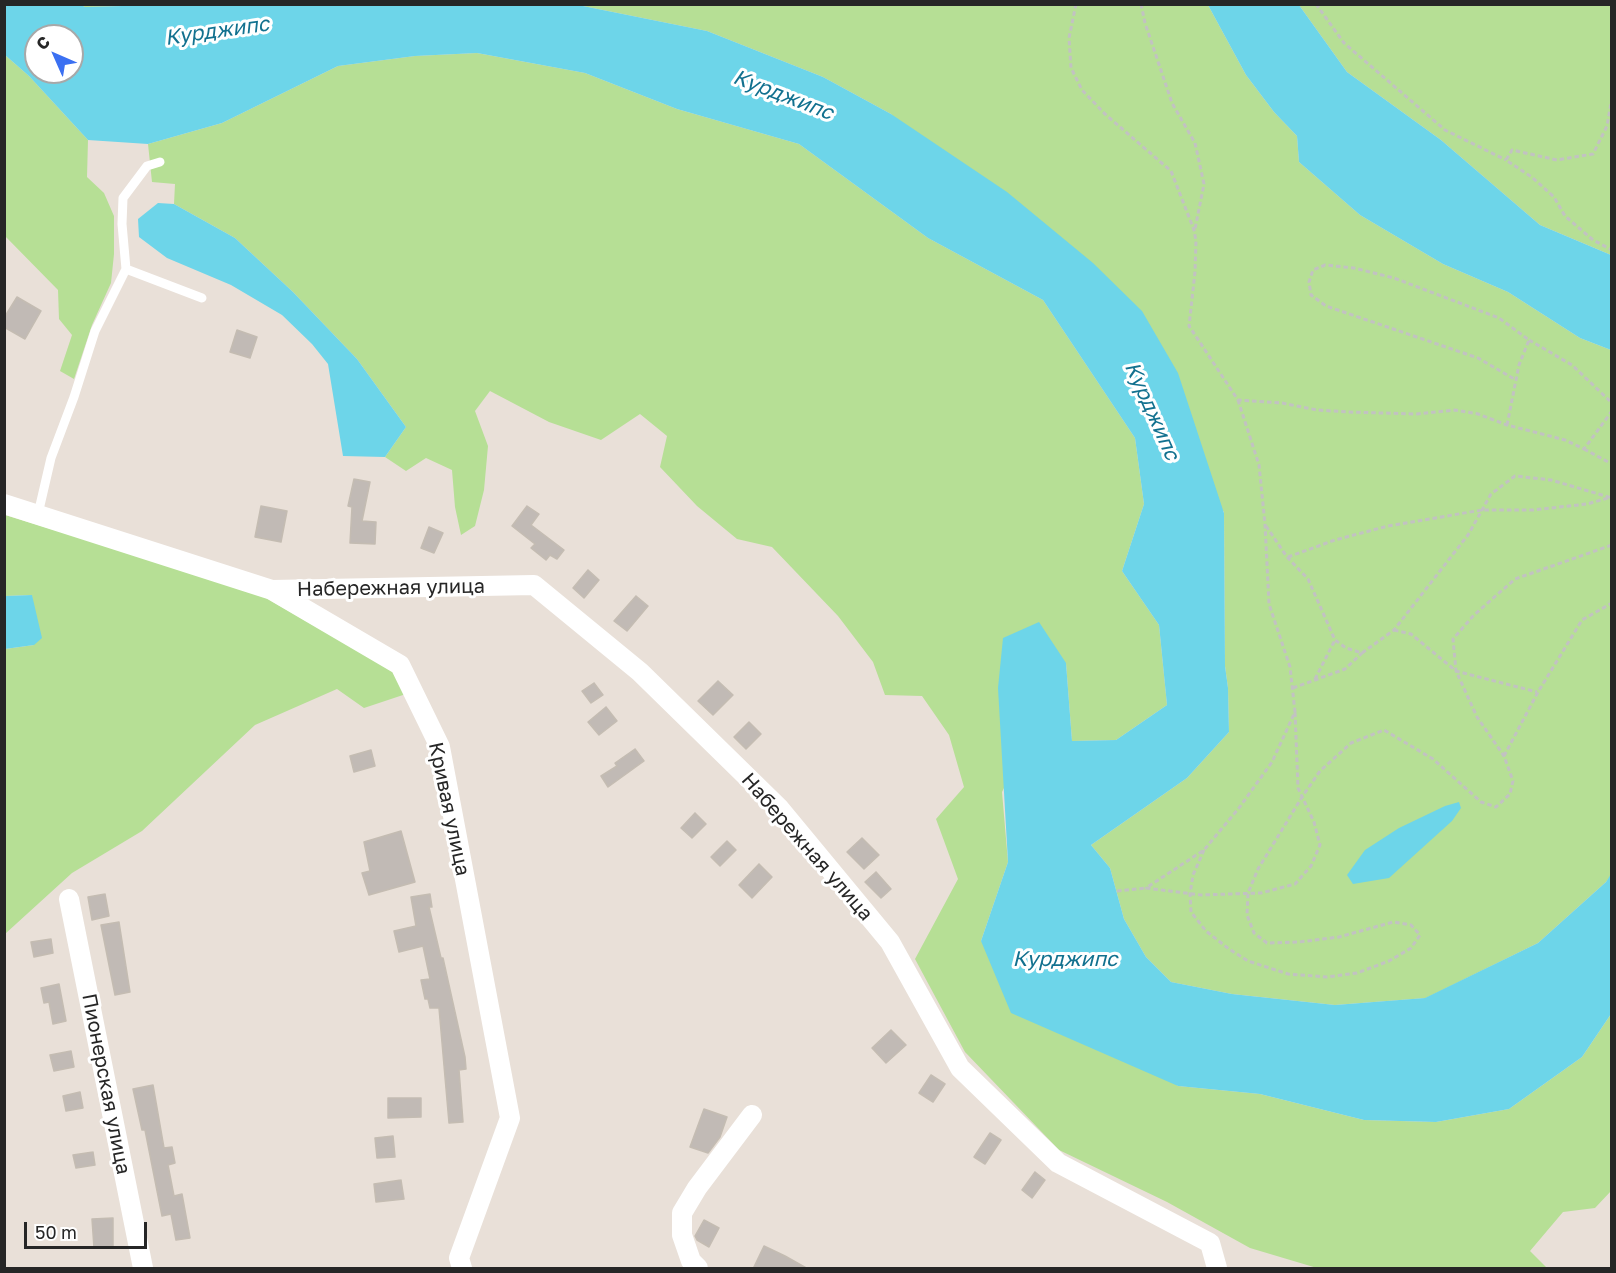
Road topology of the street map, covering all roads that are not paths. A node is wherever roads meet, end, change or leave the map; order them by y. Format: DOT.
graph roads {
  1 [pos="160,162"];
  2 [pos="126,268"];
  3 [pos="202,298"];
  4 [pos="4,504"];
  5 [pos="38,513"];
  6 [pos="272,590"];
  7 [pos="69,899"];
  8 [pos="752,1115"];
  9 [pos="143,1269"];
  10 [pos="462,1269"];
  11 [pos="699,1269"];
  12 [pos="1217,1269"];
  1 -- 2 [label="lane"];
  2 -- 3 [label="lane"];
  2 -- 5 [label="lane"];
  4 -- 5 [label="street, Кривая улица"];
  5 -- 6 [label="street, Кривая улица"];
  6 -- 10 [label="street, Кривая улица"];
  6 -- 12 [label="street, Набережная улица"];
  7 -- 9 [label="street, Пионерская улица"];
  8 -- 11 [label="street"];
}
